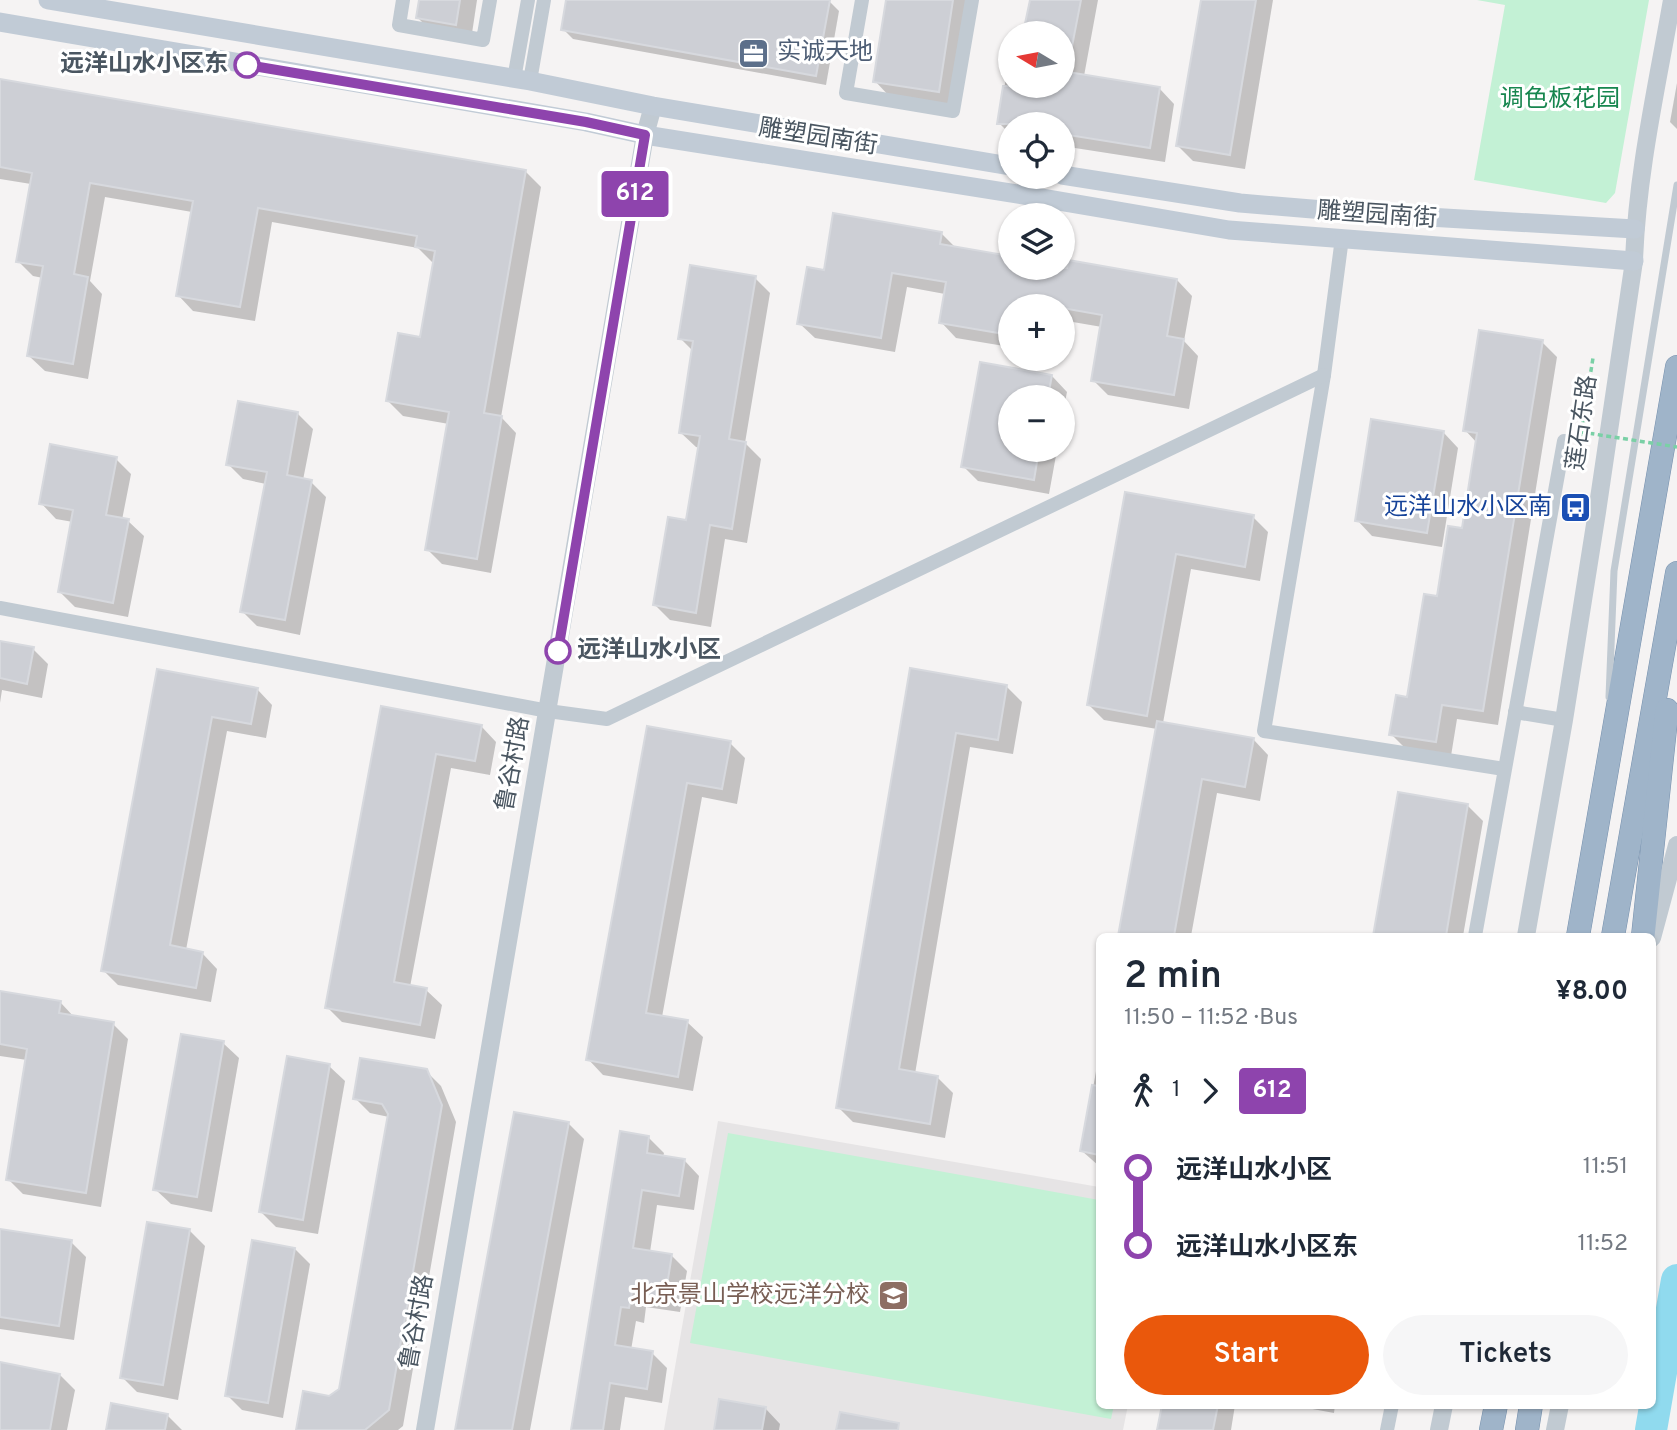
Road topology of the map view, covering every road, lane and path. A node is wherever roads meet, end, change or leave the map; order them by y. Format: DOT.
graph roads {
  1 [pos="48,0"];
  2 [pos="403,0"];
  3 [pos="490,0"];
  4 [pos="528,0"];
  5 [pos="544,0"];
  6 [pos="862,0"];
  7 [pos="972,0"];
  8 [pos="1672,0"];
  9 [pos="0,22"];
  10 [pos="522,80"];
  11 [pos="653,106"];
  12 [pos="645,135"];
  13 [pos="998,164"];
  14 [pos="1075,177"];
  15 [pos="1677,185"];
  16 [pos="1635,229"];
  17 [pos="1342,238"];
  18 [pos="1634,261"];
  19 [pos="1677,367"];
  20 [pos="1324,375"];
  21 [pos="1581,432"];
  22 [pos="1564,441"];
  23 [pos="1677,447"];
  24 [pos="1677,573"];
  25 [pos="0,608"];
  26 [pos="1677,621"];
  27 [pos="548,711"];
  28 [pos="1515,712"];
  29 [pos="1564,720"];
  30 [pos="1504,769"];
  31 [pos="1605,778"];
  32 [pos="1677,845"];
  33 [pos="1476,933"];
  34 [pos="1527,933"];
  35 [pos="1579,933"];
  36 [pos="1615,933"];
  37 [pos="1643,933"];
  38 [pos="1653,933"];
  39 [pos="1391,1409"];
  40 [pos="1443,1409"];
  41 [pos="1495,1409"];
  42 [pos="1530,1409"];
  43 [pos="1559,1409"];
  44 [pos="425,1430"];
  45 [pos="1387,1430"];
  46 [pos="1439,1430"];
  47 [pos="1491,1430"];
  48 [pos="1527,1430"];
  49 [pos="1555,1430"];
  1 -- 10 [label="main road, 雕塑园南街"];
  2 -- 3 [label="street"];
  4 -- 10 [label="street"];
  5 -- 10 [label="street"];
  6 -- 7 [label="street"];
  8 -- 16 [label="street, 莲石东路"];
  9 -- 12 [label="main road, 雕塑园南街"];
  10 -- 11 [label="main road, 雕塑园南街"];
  11 -- 12 [label="street, 鲁谷村路"];
  11 -- 13 [label="main road, 雕塑园南街"];
  12 -- 17 [label="main road, 雕塑园南街"];
  12 -- 27 [label="street, 鲁谷村路"];
  14 -- 16 [label="main road, 雕塑园南街"];
  15 -- 31 [label="lane"];
  16 -- 18 [label="street, 莲石东路"];
  17 -- 18 [label="main road, 雕塑园南街"];
  17 -- 20 [label="street"];
  18 -- 29 [label="street, 莲石东路"];
  19 -- 31 [label="highway"];
  20 -- 27 [label="street"];
  20 -- 30 [label="street"];
  21 -- 23 [label="path, bridge"];
  22 -- 28 [label="street"];
  24 -- 36 [label="highway"];
  25 -- 27 [label="street"];
  26 -- 37 [label="highway"];
  27 -- 44 [label="street, 鲁谷村路"];
  28 -- 29 [label="street"];
  28 -- 30 [label="street"];
  29 -- 34 [label="street, 莲石东路"];
  30 -- 33 [label="street"];
  31 -- 35 [label="highway"];
  32 -- 38 [label="street"];
  39 -- 45 [label="street"];
  40 -- 46 [label="street"];
  41 -- 47 [label="highway"];
  42 -- 48 [label="highway"];
  43 -- 49 [label="street"];
}
